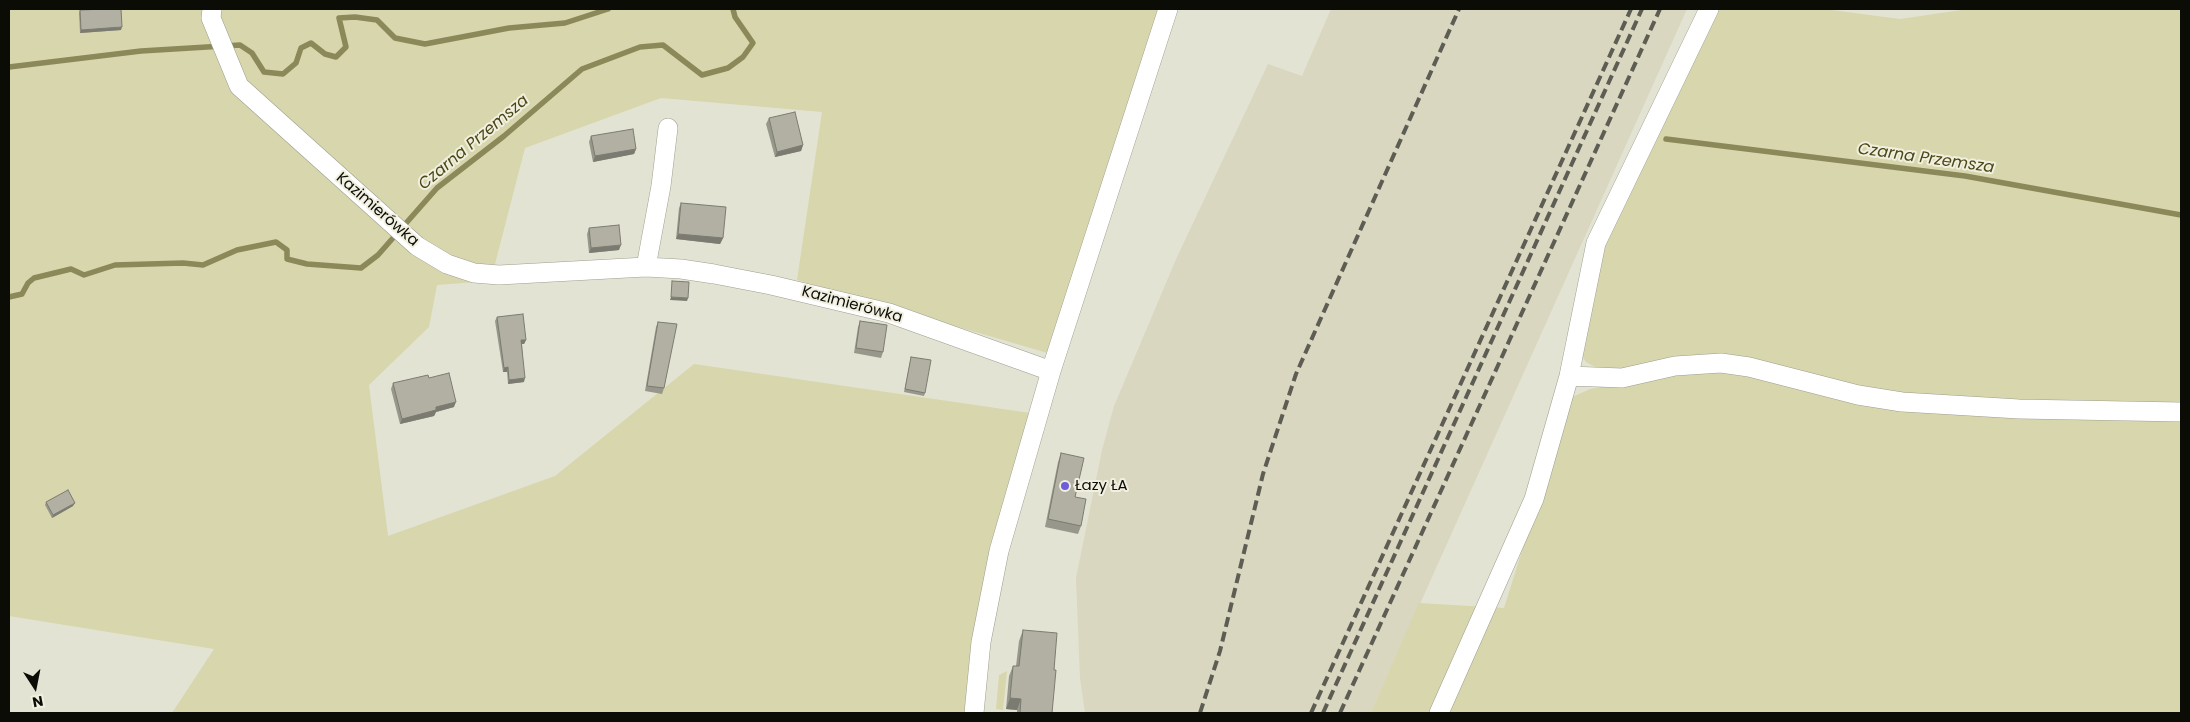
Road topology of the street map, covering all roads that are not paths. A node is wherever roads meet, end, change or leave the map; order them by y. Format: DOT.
graph roads {
  1 [pos="1168,9"];
  2 [pos="1709,9"];
  3 [pos="211,18"];
  4 [pos="668,128"];
  5 [pos="646,267"];
  6 [pos="1051,371"];
  7 [pos="1569,376"];
  8 [pos="2181,412"];
  9 [pos="974,713"];
  10 [pos="1439,713"];
  1 -- 6 [label="street"];
  2 -- 7 [label="street"];
  3 -- 5 [label="street, Kazimierówka"];
  4 -- 5 [label="street"];
  5 -- 6 [label="street, Kazimierówka"];
  6 -- 9 [label="street"];
  7 -- 8 [label="street"];
  7 -- 10 [label="street"];
}
